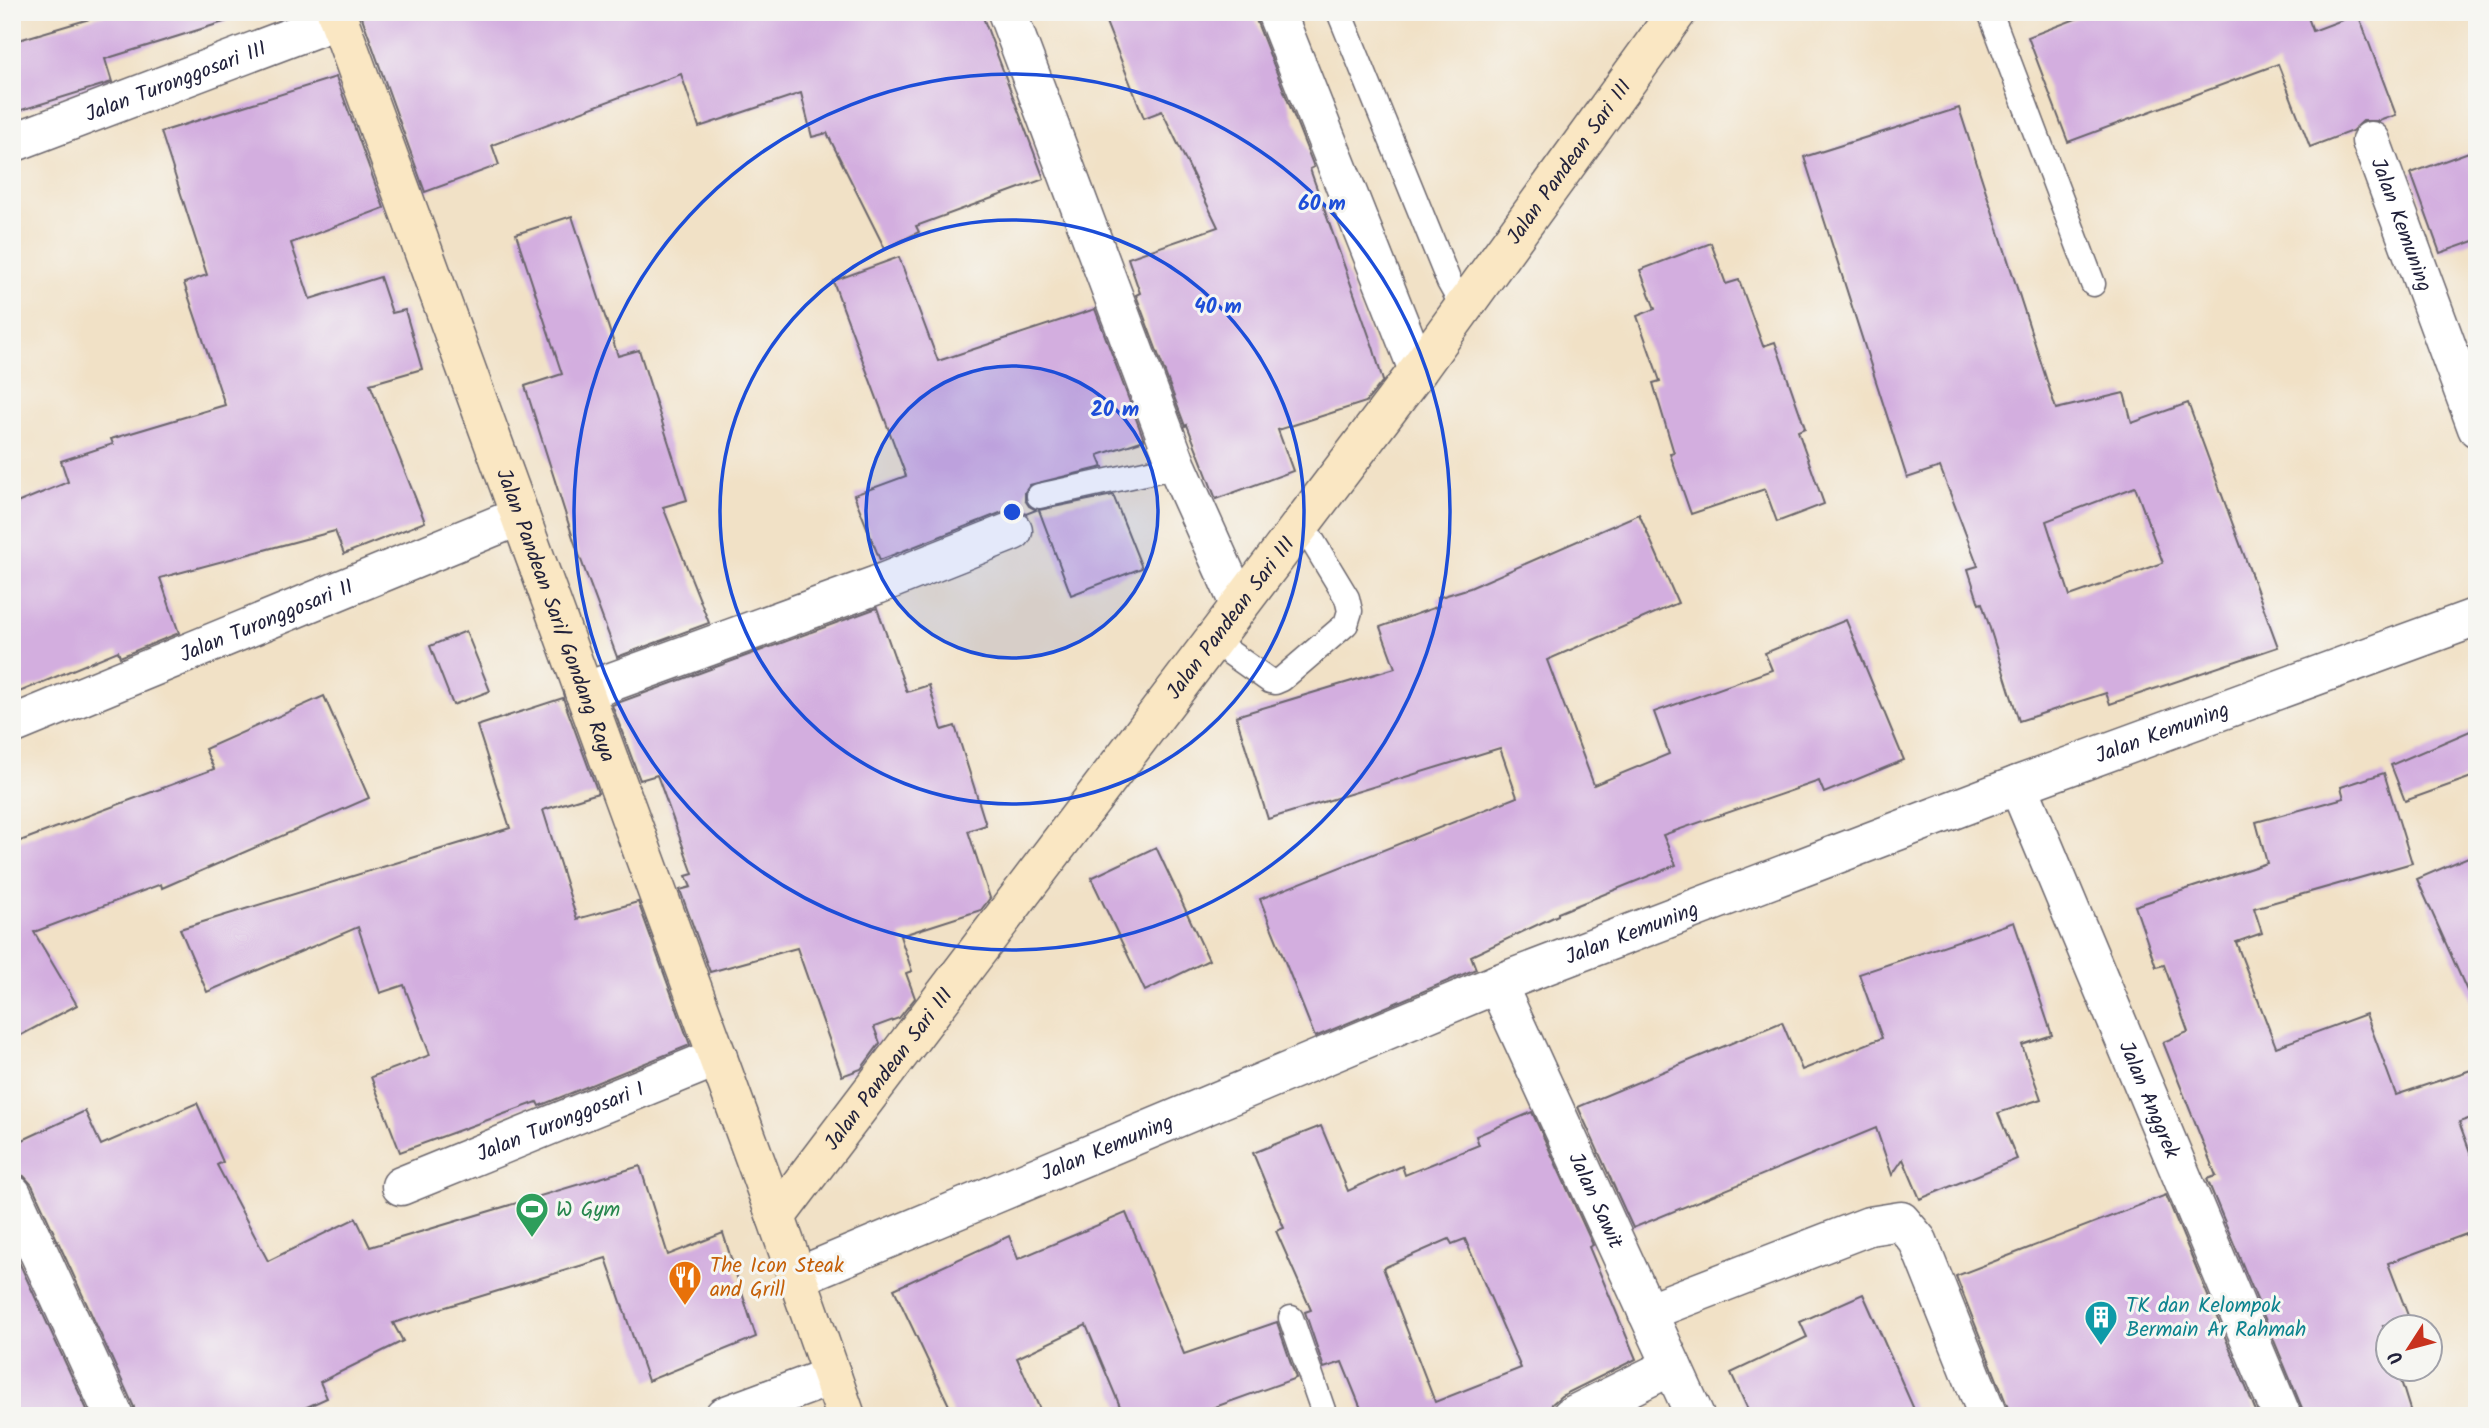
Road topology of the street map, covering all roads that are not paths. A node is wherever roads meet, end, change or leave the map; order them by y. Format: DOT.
graph roads {
  1 [pos="1007,12"];
  2 [pos="1276,12"];
  3 [pos="1339,12"];
  4 [pos="1677,12"];
  5 [pos="1990,12"];
  6 [pos="338,16"];
  7 [pos="2371,141"];
  8 [pos="12,144"];
  9 [pos="2092,284"];
  10 [pos="1463,307"];
  11 [pos="1418,370"];
  12 [pos="2477,428"];
  13 [pos="1177,466"];
  14 [pos="1039,496"];
  15 [pos="520,516"];
  16 [pos="1301,522"];
  17 [pos="1013,531"];
  18 [pos="1239,604"];
  19 [pos="2477,617"];
  20 [pos="1212,640"];
  21 [pos="584,692"];
  22 [pos="12,725"];
  23 [pos="2018,785"];
  24 [pos="1497,984"];
  25 [pos="718,1057"];
  26 [pos="401,1186"];
  27 [pos="12,1194"];
  28 [pos="776,1217"];
  29 [pos="797,1277"];
  30 [pos="1647,1312"];
  31 [pos="1291,1318"];
  32 [pos="1672,1366"];
  33 [pos="832,1376"];
  34 [pos="114,1416"];
  35 [pos="724,1416"];
  36 [pos="846,1416"];
  37 [pos="1325,1416"];
  38 [pos="1571,1416"];
  39 [pos="1695,1416"];
  40 [pos="1988,1416"];
  41 [pos="2282,1416"];
  1 -- 13 [label="street"];
  2 -- 11 [label="street"];
  3 -- 10 [label="lane"];
  4 -- 10 [label="street, Jalan Pandean Sari III"];
  5 -- 9 [label="lane"];
  6 -- 8 [label="street, Jalan Turonggosari III"];
  6 -- 15 [label="street, Jalan Pandean Sari/ Gondang Raya"];
  7 -- 12 [label="street, Jalan Kemuning"];
  10 -- 11 [label="street, Jalan Pandean Sari III"];
  11 -- 16 [label="street, Jalan Pandean Sari III"];
  13 -- 14 [label="lane"];
  13 -- 18 [label="street"];
  15 -- 21 [label="street, Jalan Pandean Sari/ Gondang Raya"];
  15 -- 22 [label="street, Jalan Turonggosari II"];
  16 -- 18 [label="street, Jalan Pandean Sari III"];
  16 -- 20 [label="lane"];
  17 -- 21 [label="street"];
  18 -- 20 [label="street, Jalan Pandean Sari III"];
  19 -- 23 [label="street, Jalan Kemuning"];
  20 -- 28 [label="street, Jalan Pandean Sari III"];
  21 -- 25 [label="street, Jalan Pandean Sari/ Gondang Raya"];
  23 -- 24 [label="street, Jalan Kemuning"];
  23 -- 41 [label="street, Jalan Anggrek"];
  24 -- 29 [label="street, Jalan Kemuning"];
  24 -- 30 [label="street, Jalan Sawit"];
  25 -- 26 [label="street, Jalan Turonggosari I"];
  25 -- 28 [label="street, Jalan Pandean Sari/ Gondang Raya"];
  27 -- 34 [label="street"];
  28 -- 29 [label="street, Jalan Pandean Sari/ Gondang Raya"];
  29 -- 33 [label="street, Jalan Pandean Sari/ Gondang Raya"];
  30 -- 32 [label="street, Jalan Sawit"];
  30 -- 40 [label="street"];
  31 -- 37 [label="lane"];
  32 -- 38 [label="street"];
  32 -- 39 [label="street, Jalan Sawit"];
  33 -- 35 [label="street"];
  33 -- 36 [label="street, Jalan Pandean Sari/ Gondang Raya"];
}
